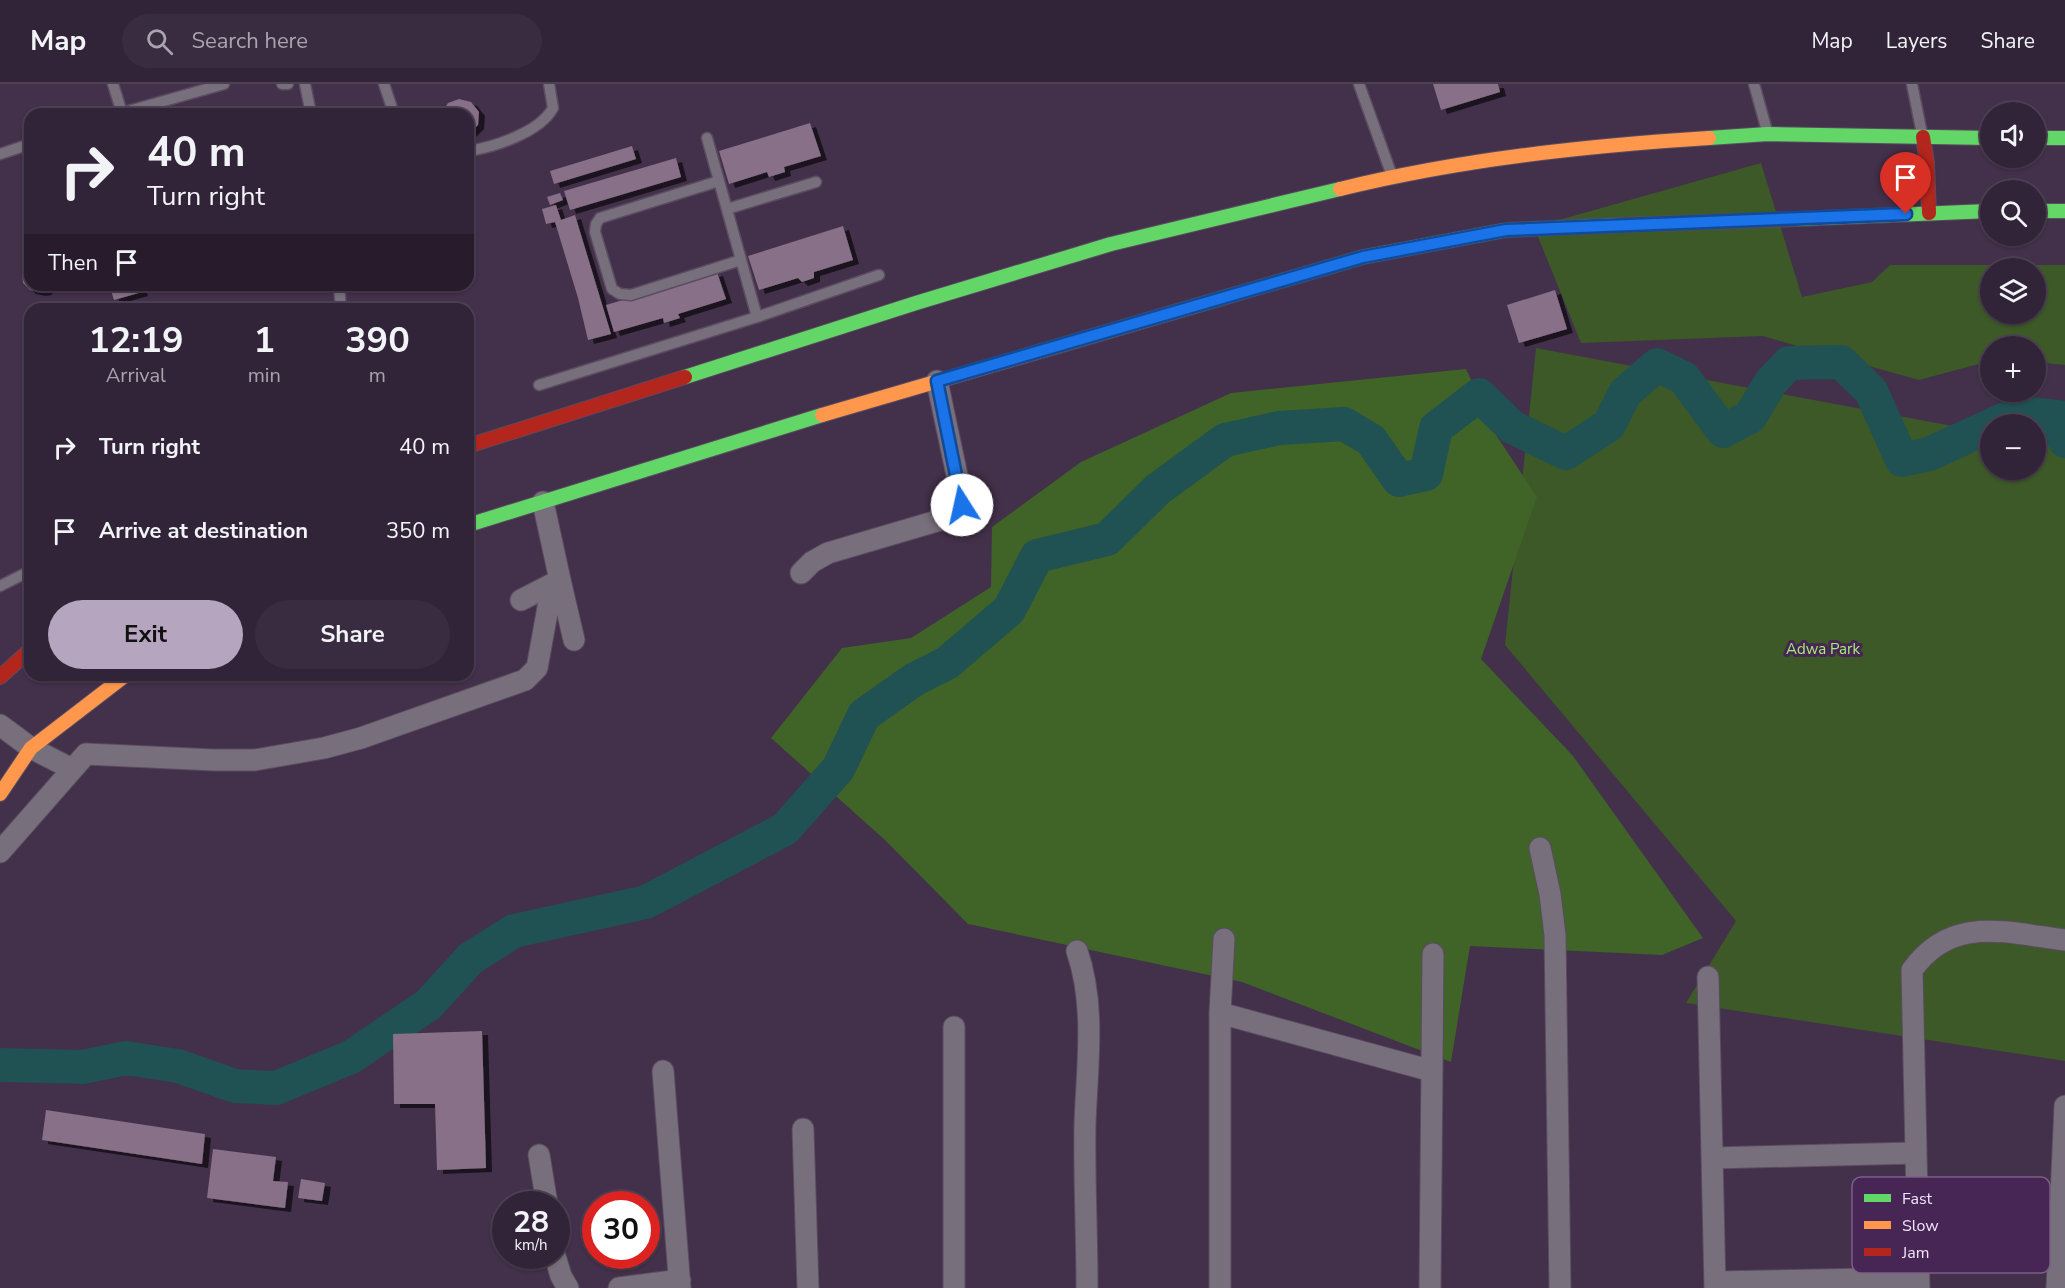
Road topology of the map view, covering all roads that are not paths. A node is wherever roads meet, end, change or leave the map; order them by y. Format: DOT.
graph roads {
  1 [pos="113,84"];
  2 [pos="224,84"];
  3 [pos="282,84"];
  4 [pos="288,84"];
  5 [pos="305,84"];
  6 [pos="384,84"];
  7 [pos="549,84"];
  8 [pos="1359,84"];
  9 [pos="1754,84"];
  10 [pos="1912,84"];
  11 [pos="119,108"];
  12 [pos="138,108"];
  13 [pos="310,108"];
  14 [pos="392,108"];
  15 [pos="1768,134"];
  16 [pos="1923,137"];
  17 [pos="707,138"];
  18 [pos="1980,138"];
  19 [pos="2046,138"];
  20 [pos="2065,138"];
  21 [pos="24,146"];
  22 [pos="474,150"];
  23 [pos="0,154"];
  24 [pos="1392,176"];
  25 [pos="719,181"];
  26 [pos="816,182"];
  27 [pos="727,209"];
  28 [pos="1980,211"];
  29 [pos="2046,211"];
  30 [pos="2065,211"];
  31 [pos="1929,213"];
  32 [pos="741,260"];
  33 [pos="879,275"];
  34 [pos="757,317"];
  35 [pos="937,381"];
  36 [pos="538,386"];
  37 [pos="474,444"];
  38 [pos="543,502"];
  39 [pos="474,523"];
  40 [pos="801,573"];
  41 [pos="24,574"];
  42 [pos="556,582"];
  43 [pos="0,586"];
  44 [pos="521,600"];
  45 [pos="574,640"];
  46 [pos="24,655"];
  47 [pos="0,677"];
  48 [pos="118,681"];
  49 [pos="0,725"];
  50 [pos="31,748"];
  51 [pos="72,769"];
  52 [pos="0,794"];
  53 [pos="1540,848"];
  54 [pos="0,852"];
  55 [pos="1224,939"];
  56 [pos="2065,940"];
  57 [pos="1077,951"];
  58 [pos="1433,954"];
  59 [pos="1708,977"];
  60 [pos="1220,1013"];
  61 [pos="954,1027"];
  62 [pos="663,1071"];
  63 [pos="1432,1071"];
  64 [pos="2065,1106"];
  65 [pos="802,1129"];
  66 [pos="1915,1153"];
  67 [pos="539,1155"];
  68 [pos="1712,1158"];
  69 [pos="1916,1177"];
  70 [pos="545,1191"];
  71 [pos="559,1269"];
  72 [pos="1919,1283"];
  73 [pos="680,1284"];
  74 [pos="1715,1285"];
  75 [pos="568,1288"];
  76 [pos="620,1288"];
  77 [pos="808,1288"];
  78 [pos="954,1288"];
  79 [pos="1087,1288"];
  80 [pos="1220,1288"];
  81 [pos="1430,1288"];
  82 [pos="1560,1288"];
  83 [pos="2056,1288"];
  1 -- 11 [label="lane"];
  2 -- 12 [label="lane"];
  3 -- 4 [label="lane"];
  5 -- 13 [label="lane"];
  6 -- 14 [label="lane"];
  7 -- 22 [label="lane"];
  8 -- 24 [label="lane"];
  9 -- 15 [label="lane"];
  10 -- 16 [label="lane"];
  15 -- 16 [label="main road"];
  15 -- 24 [label="main road"];
  16 -- 18 [label="main road"];
  16 -- 31 [label="main road"];
  17 -- 25 [label="lane"];
  19 -- 20 [label="main road"];
  21 -- 23 [label="lane"];
  24 -- 37 [label="main road"];
  25 -- 27 [label="lane"];
  25 -- 32 [label="lane"];
  26 -- 27 [label="lane"];
  27 -- 32 [label="lane"];
  28 -- 31 [label="main road"];
  29 -- 30 [label="main road"];
  31 -- 35 [label="main road"];
  32 -- 34 [label="lane"];
  33 -- 34 [label="lane"];
  34 -- 36 [label="lane"];
  35 -- 38 [label="main road"];
  35 -- 40 [label="street"];
  38 -- 39 [label="main road"];
  38 -- 42 [label="street"];
  41 -- 43 [label="lane"];
  42 -- 44 [label="street"];
  42 -- 45 [label="street"];
  42 -- 51 [label="street"];
  46 -- 47 [label="main road"];
  48 -- 50 [label="main road"];
  49 -- 50 [label="street"];
  50 -- 51 [label="street"];
  50 -- 52 [label="main road"];
  51 -- 54 [label="street"];
  53 -- 82 [label="street"];
  55 -- 60 [label="street"];
  56 -- 66 [label="street"];
  57 -- 79 [label="street"];
  58 -- 63 [label="street"];
  59 -- 68 [label="street"];
  60 -- 63 [label="street"];
  60 -- 80 [label="street"];
  61 -- 78 [label="street"];
  62 -- 73 [label="street"];
  63 -- 81 [label="street"];
  64 -- 83 [label="street"];
  65 -- 77 [label="street"];
  66 -- 68 [label="street"];
  66 -- 69 [label="street"];
  67 -- 70 [label="street"];
  68 -- 74 [label="street"];
  71 -- 75 [label="street"];
  72 -- 74 [label="street"];
  73 -- 76 [label="street"];
}
